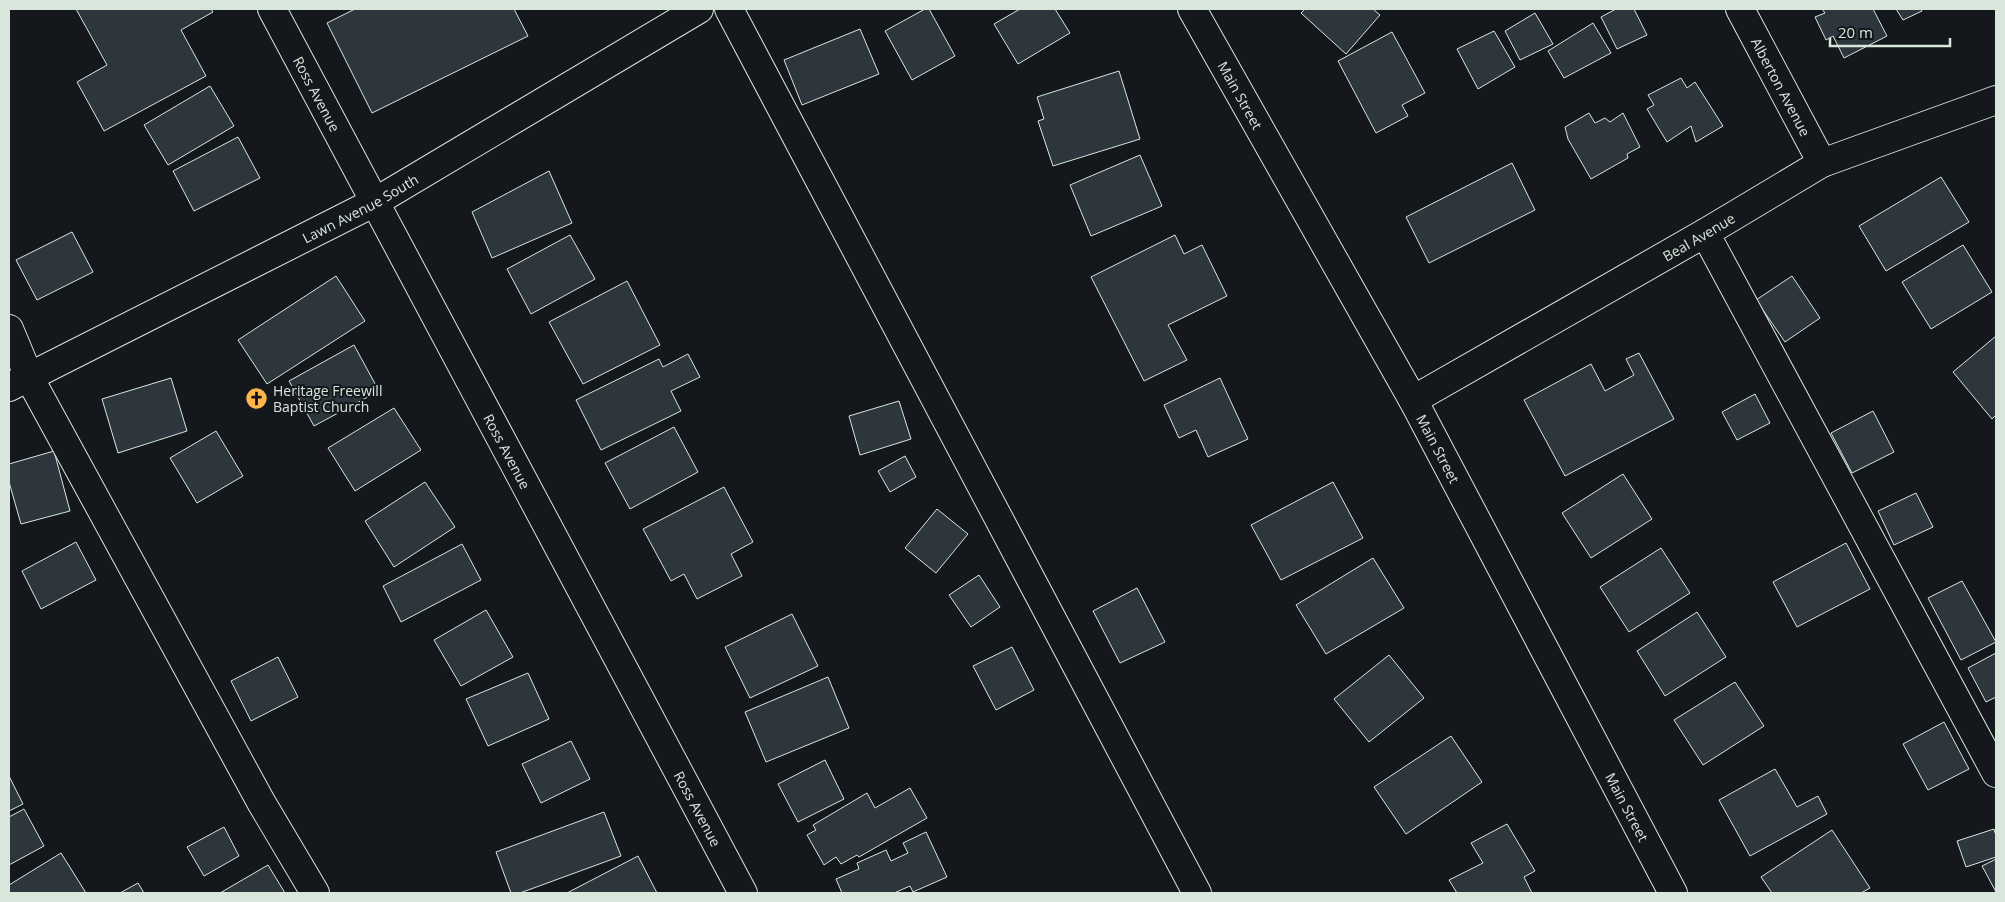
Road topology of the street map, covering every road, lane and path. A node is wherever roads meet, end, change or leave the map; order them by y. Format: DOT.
graph roads {
  1 [pos="272,9"];
  2 [pos="699,9"];
  3 [pos="729,9"];
  4 [pos="1192,9"];
  5 [pos="1740,9"];
  6 [pos="1996,100"];
  7 [pos="1822,163"];
  8 [pos="375,202"];
  9 [pos="1705,233"];
  10 [pos="9,329"];
  11 [pos="19,382"];
  12 [pos="1413,400"];
  13 [pos="1996,773"];
  14 [pos="315,893"];
  15 [pos="743,893"];
  16 [pos="1197,893"];
  17 [pos="1673,893"];
  1 -- 8 [label="street, Ross Avenue"];
  2 -- 8 [label="street, Lawn Avenue South"];
  3 -- 16 [label="street"];
  4 -- 12 [label="street, Main Street"];
  5 -- 7 [label="street, Alberton Avenue"];
  6 -- 7 [label="street, Beal Avenue"];
  7 -- 9 [label="street, Beal Avenue"];
  8 -- 11 [label="street, Lawn Avenue South"];
  8 -- 15 [label="street, Ross Avenue"];
  9 -- 12 [label="street, Beal Avenue"];
  9 -- 13 [label="street"];
  10 -- 11 [label="street"];
  11 -- 14 [label="street"];
  12 -- 17 [label="street, Main Street"];
}
